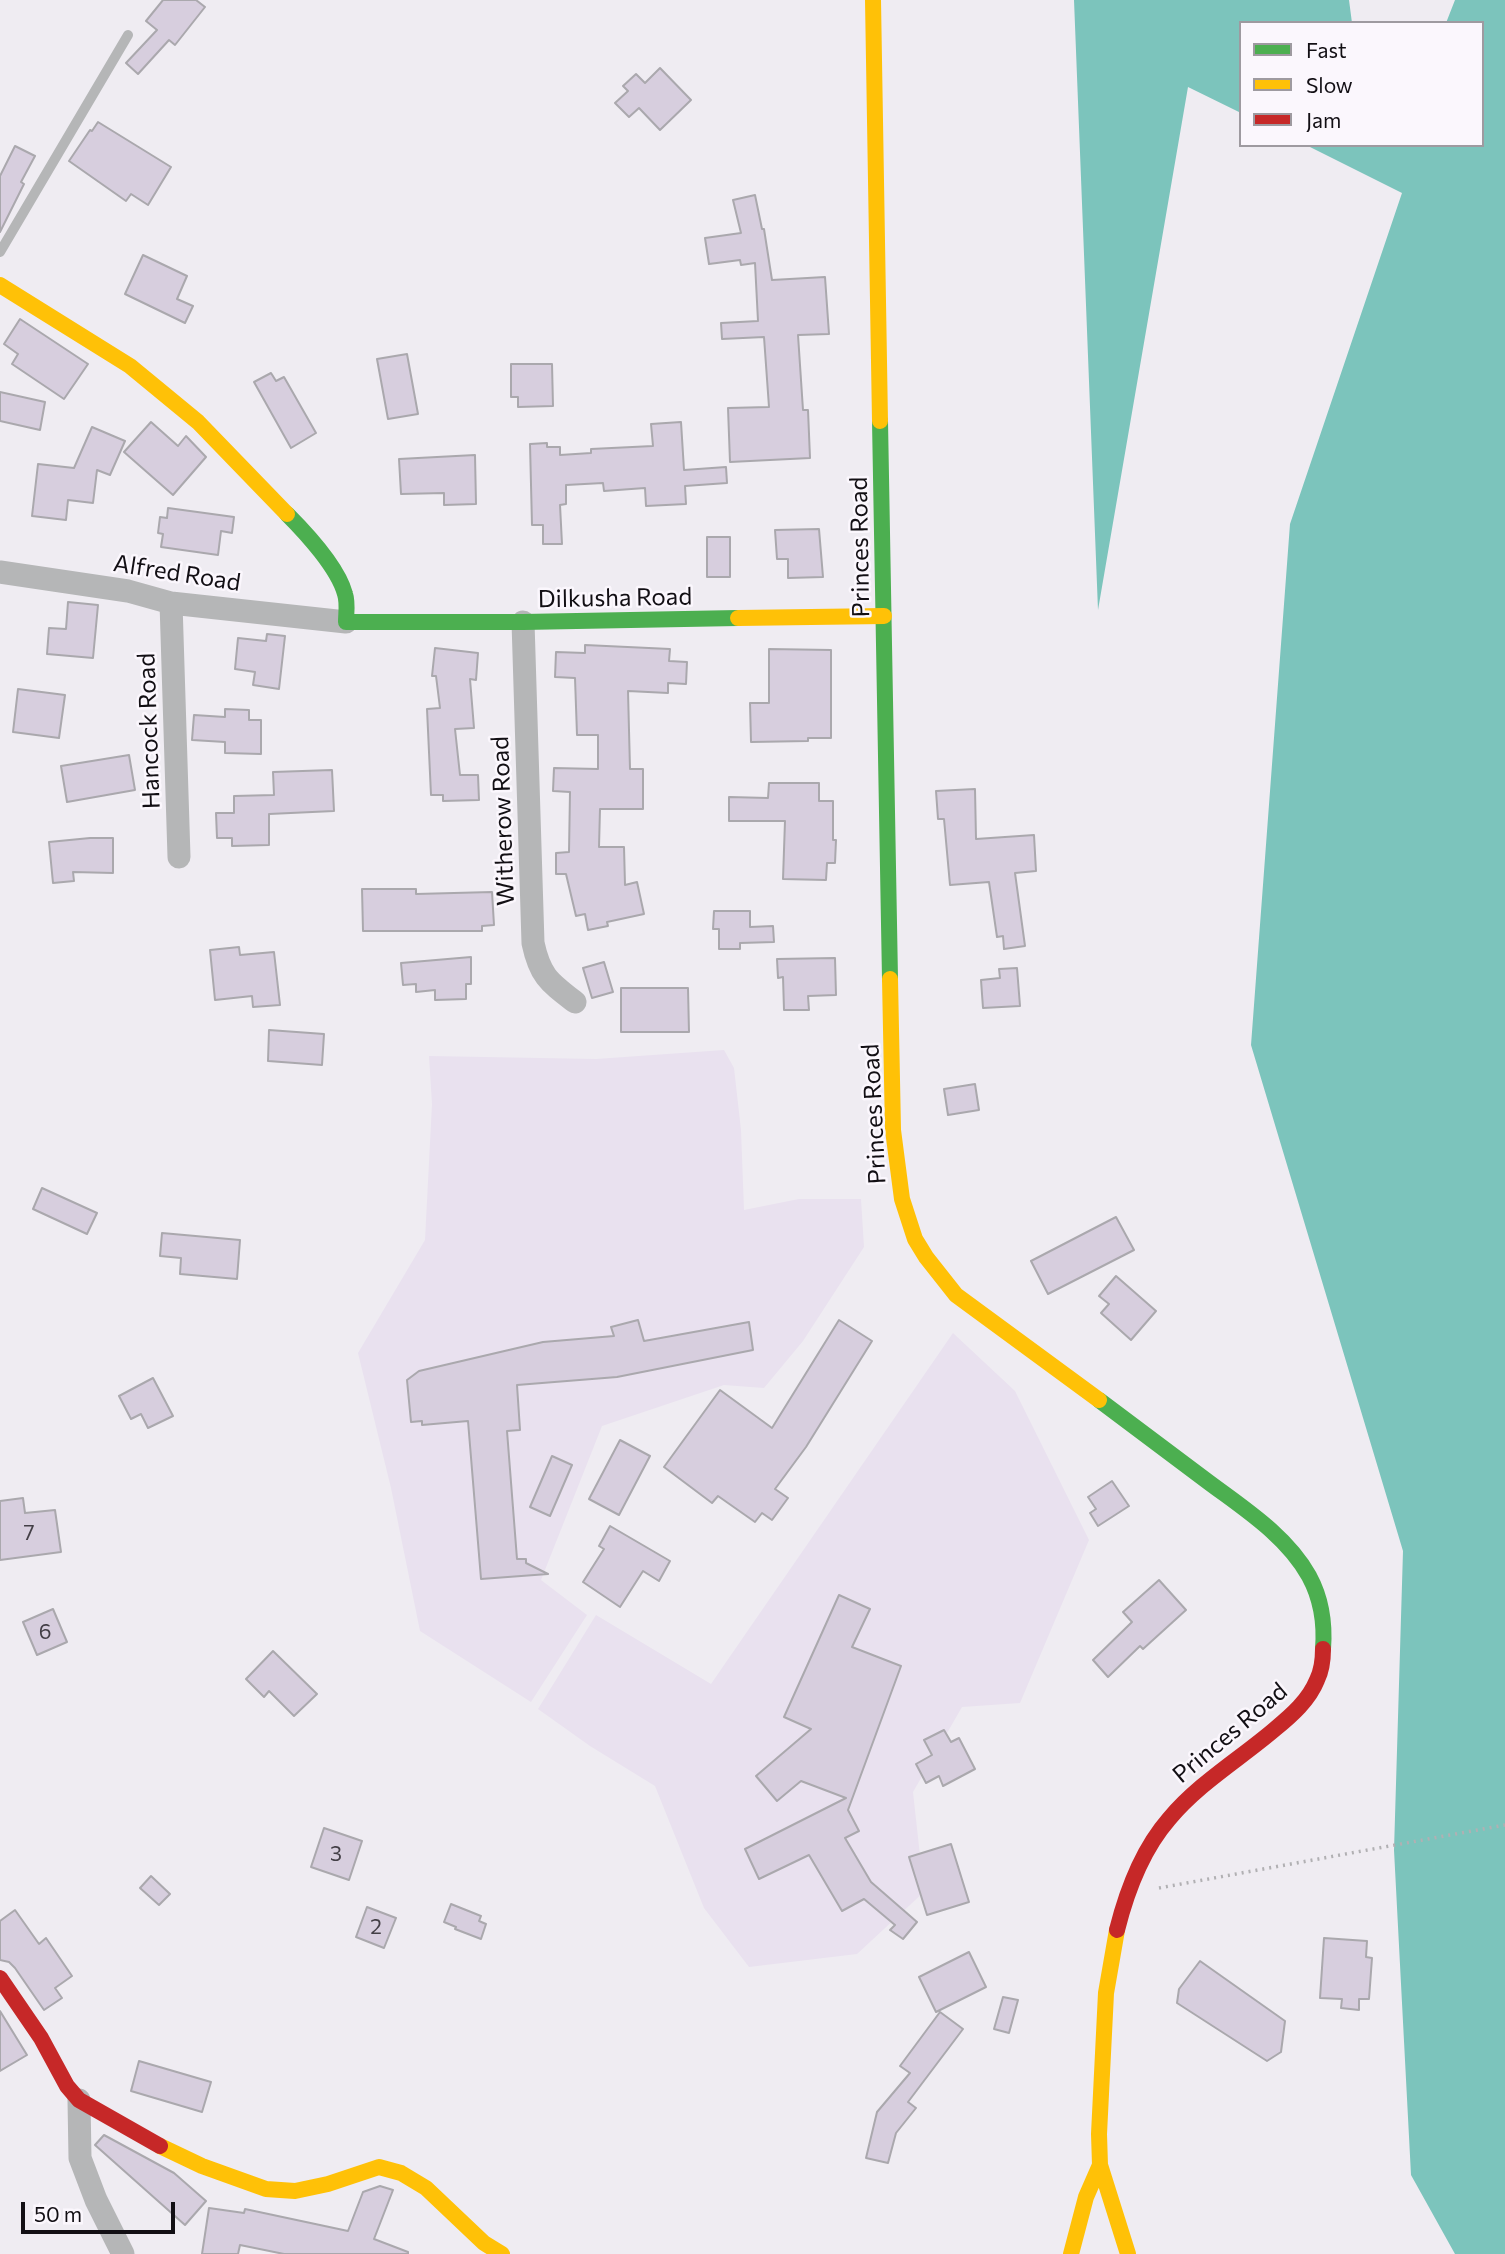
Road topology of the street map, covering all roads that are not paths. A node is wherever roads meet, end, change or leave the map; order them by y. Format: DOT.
graph roads {
  1 [pos="873,0"];
  2 [pos="128,35"];
  3 [pos="0,252"];
  4 [pos="0,285"];
  5 [pos="0,572"];
  6 [pos="171,603"];
  7 [pos="884,616"];
  8 [pos="346,622"];
  9 [pos="523,622"];
  10 [pos="179,857"];
  11 [pos="575,1002"];
  12 [pos="0,1978"];
  13 [pos="79,2100"];
  14 [pos="1100,2165"];
  15 [pos="123,2254"];
  16 [pos="502,2254"];
  17 [pos="1071,2254"];
  18 [pos="1128,2254"];
  1 -- 7 [label="main road, Princes Road"];
  2 -- 3 [label="lane"];
  4 -- 8 [label="main road"];
  5 -- 6 [label="street, Alfred Road"];
  6 -- 8 [label="street, Alfred Road"];
  6 -- 10 [label="street, Hancock Road"];
  7 -- 9 [label="main road, Dilkusha Road"];
  7 -- 14 [label="main road, Princes Road"];
  8 -- 9 [label="main road, Dilkusha Road"];
  9 -- 11 [label="street, Witherow Road"];
  12 -- 13 [label="main road"];
  13 -- 15 [label="street"];
  13 -- 16 [label="main road"];
  14 -- 17 [label="main road, Princes Road"];
  14 -- 18 [label="main road, Princes Road"];
}
